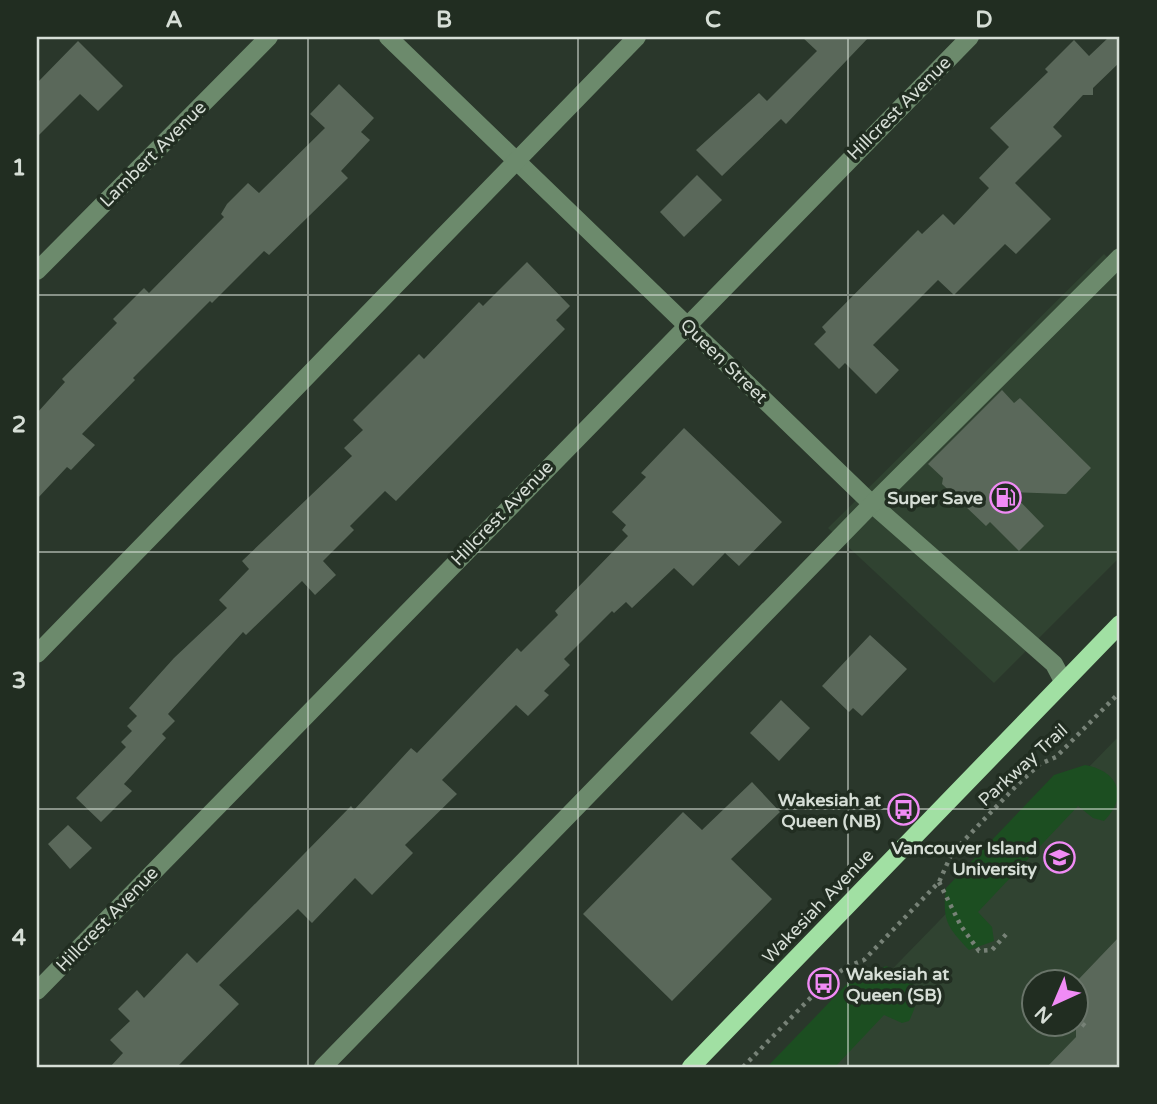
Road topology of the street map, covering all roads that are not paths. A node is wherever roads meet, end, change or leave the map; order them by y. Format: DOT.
graph roads {
  1 [pos="269,37"];
  2 [pos="388,37"];
  3 [pos="637,37"];
  4 [pos="970,37"];
  5 [pos="515,160"];
  6 [pos="1120,257"];
  7 [pos="37,271"];
  8 [pos="686,324"];
  9 [pos="872,504"];
  10 [pos="1120,624"];
  11 [pos="37,654"];
  12 [pos="1063,681"];
  13 [pos="37,991"];
  14 [pos="323,1067"];
  15 [pos="691,1067"];
  1 -- 7 [label="street, Lambert Avenue"];
  2 -- 5 [label="street, Queen Street"];
  3 -- 5 [label="street"];
  4 -- 8 [label="street, Hillcrest Avenue"];
  5 -- 8 [label="street, Queen Street"];
  5 -- 11 [label="street"];
  6 -- 9 [label="street"];
  8 -- 9 [label="street, Queen Street"];
  8 -- 13 [label="street, Hillcrest Avenue"];
  9 -- 12 [label="street, Queen Street"];
  9 -- 14 [label="street"];
  10 -- 12 [label="main road, Wakesiah Avenue"];
  12 -- 15 [label="main road, Wakesiah Avenue"];
}
